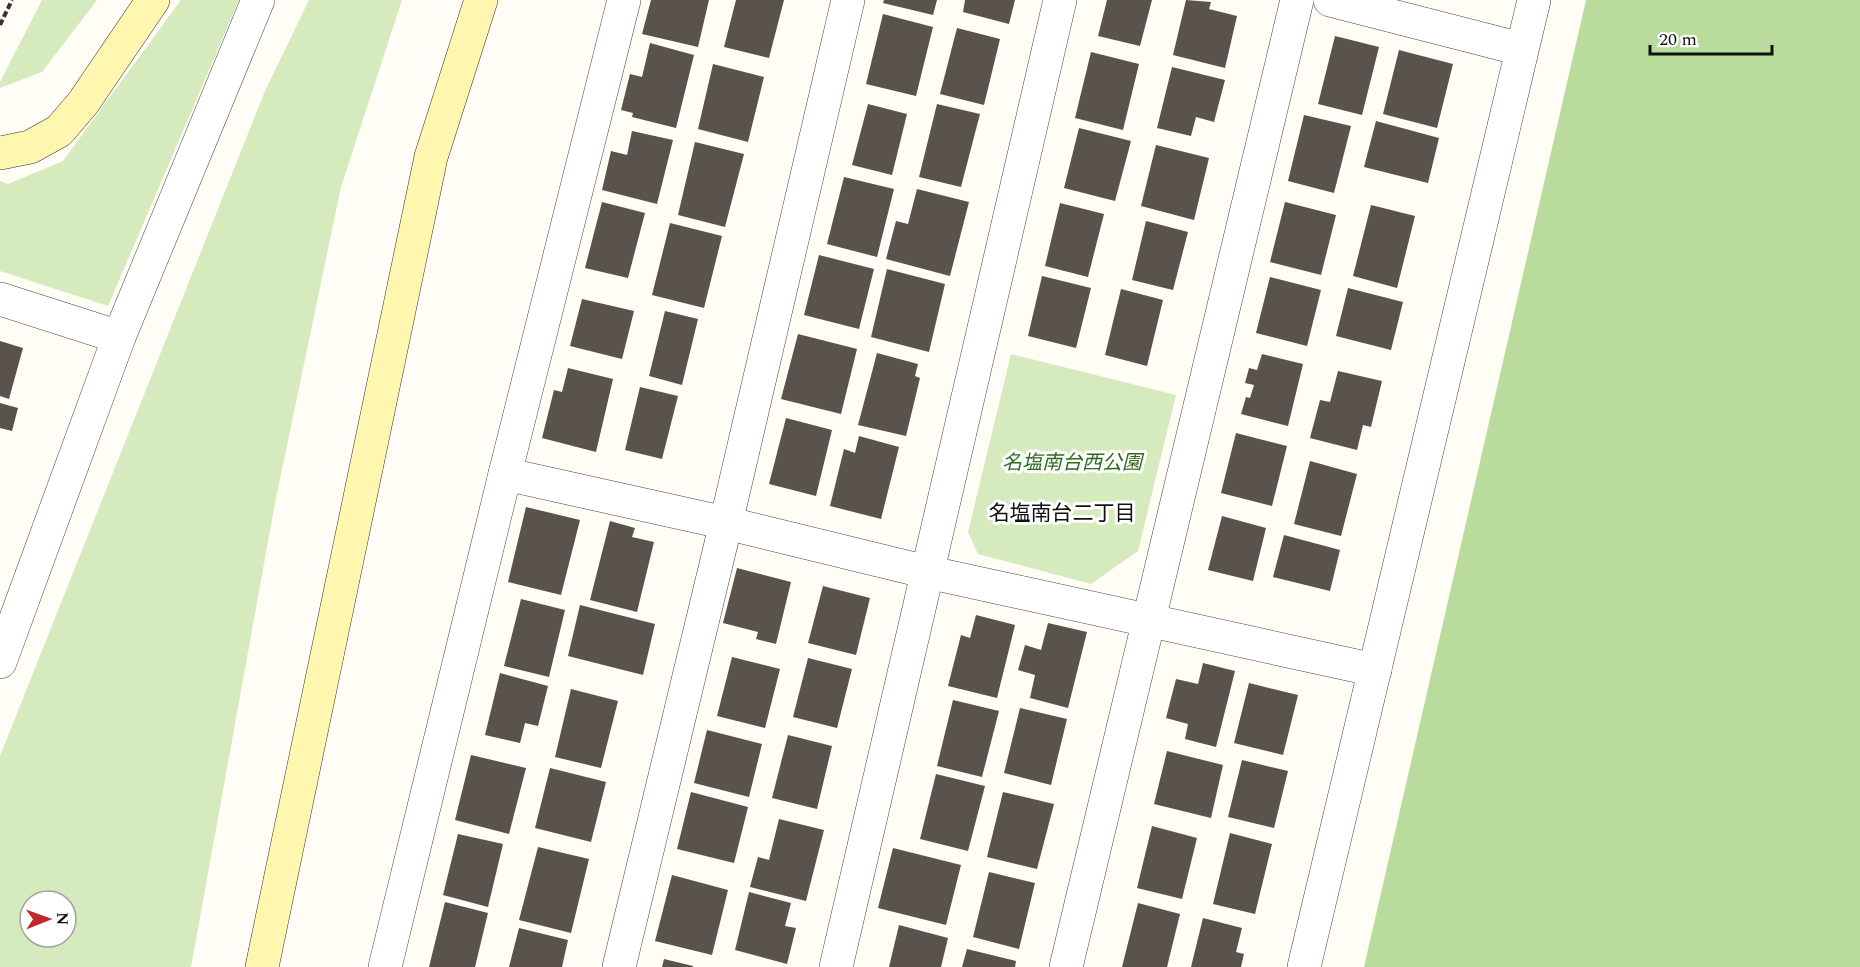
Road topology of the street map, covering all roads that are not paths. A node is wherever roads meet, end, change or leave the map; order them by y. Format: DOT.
graph roads {
  1 [pos="153,0"];
  2 [pos="258,0"];
  3 [pos="481,0"];
  4 [pos="624,0"];
  5 [pos="848,0"];
  6 [pos="1060,0"];
  7 [pos="1297,0"];
  8 [pos="1330,0"];
  9 [pos="1534,0"];
  10 [pos="1521,49"];
  11 [pos="0,153"];
  12 [pos="0,299"];
  13 [pos="119,337"];
  14 [pos="505,474"];
  15 [pos="726,524"];
  16 [pos="927,573"];
  17 [pos="1148,621"];
  18 [pos="0,662"];
  19 [pos="1375,670"];
  20 [pos="262,967"];
  21 [pos="385,967"];
  22 [pos="619,967"];
  23 [pos="836,967"];
  24 [pos="1066,967"];
  25 [pos="1304,967"];
  1 -- 11 [label="street"];
  2 -- 13 [label="street"];
  3 -- 20 [label="street"];
  4 -- 14 [label="street"];
  5 -- 15 [label="street"];
  6 -- 16 [label="street"];
  7 -- 17 [label="street"];
  8 -- 10 [label="street"];
  9 -- 10 [label="street"];
  10 -- 19 [label="street"];
  12 -- 13 [label="street"];
  13 -- 18 [label="street"];
  14 -- 15 [label="street"];
  14 -- 21 [label="street"];
  15 -- 16 [label="street"];
  15 -- 22 [label="street"];
  16 -- 17 [label="street"];
  16 -- 23 [label="street"];
  17 -- 19 [label="street"];
  17 -- 24 [label="street"];
  19 -- 25 [label="street"];
}
